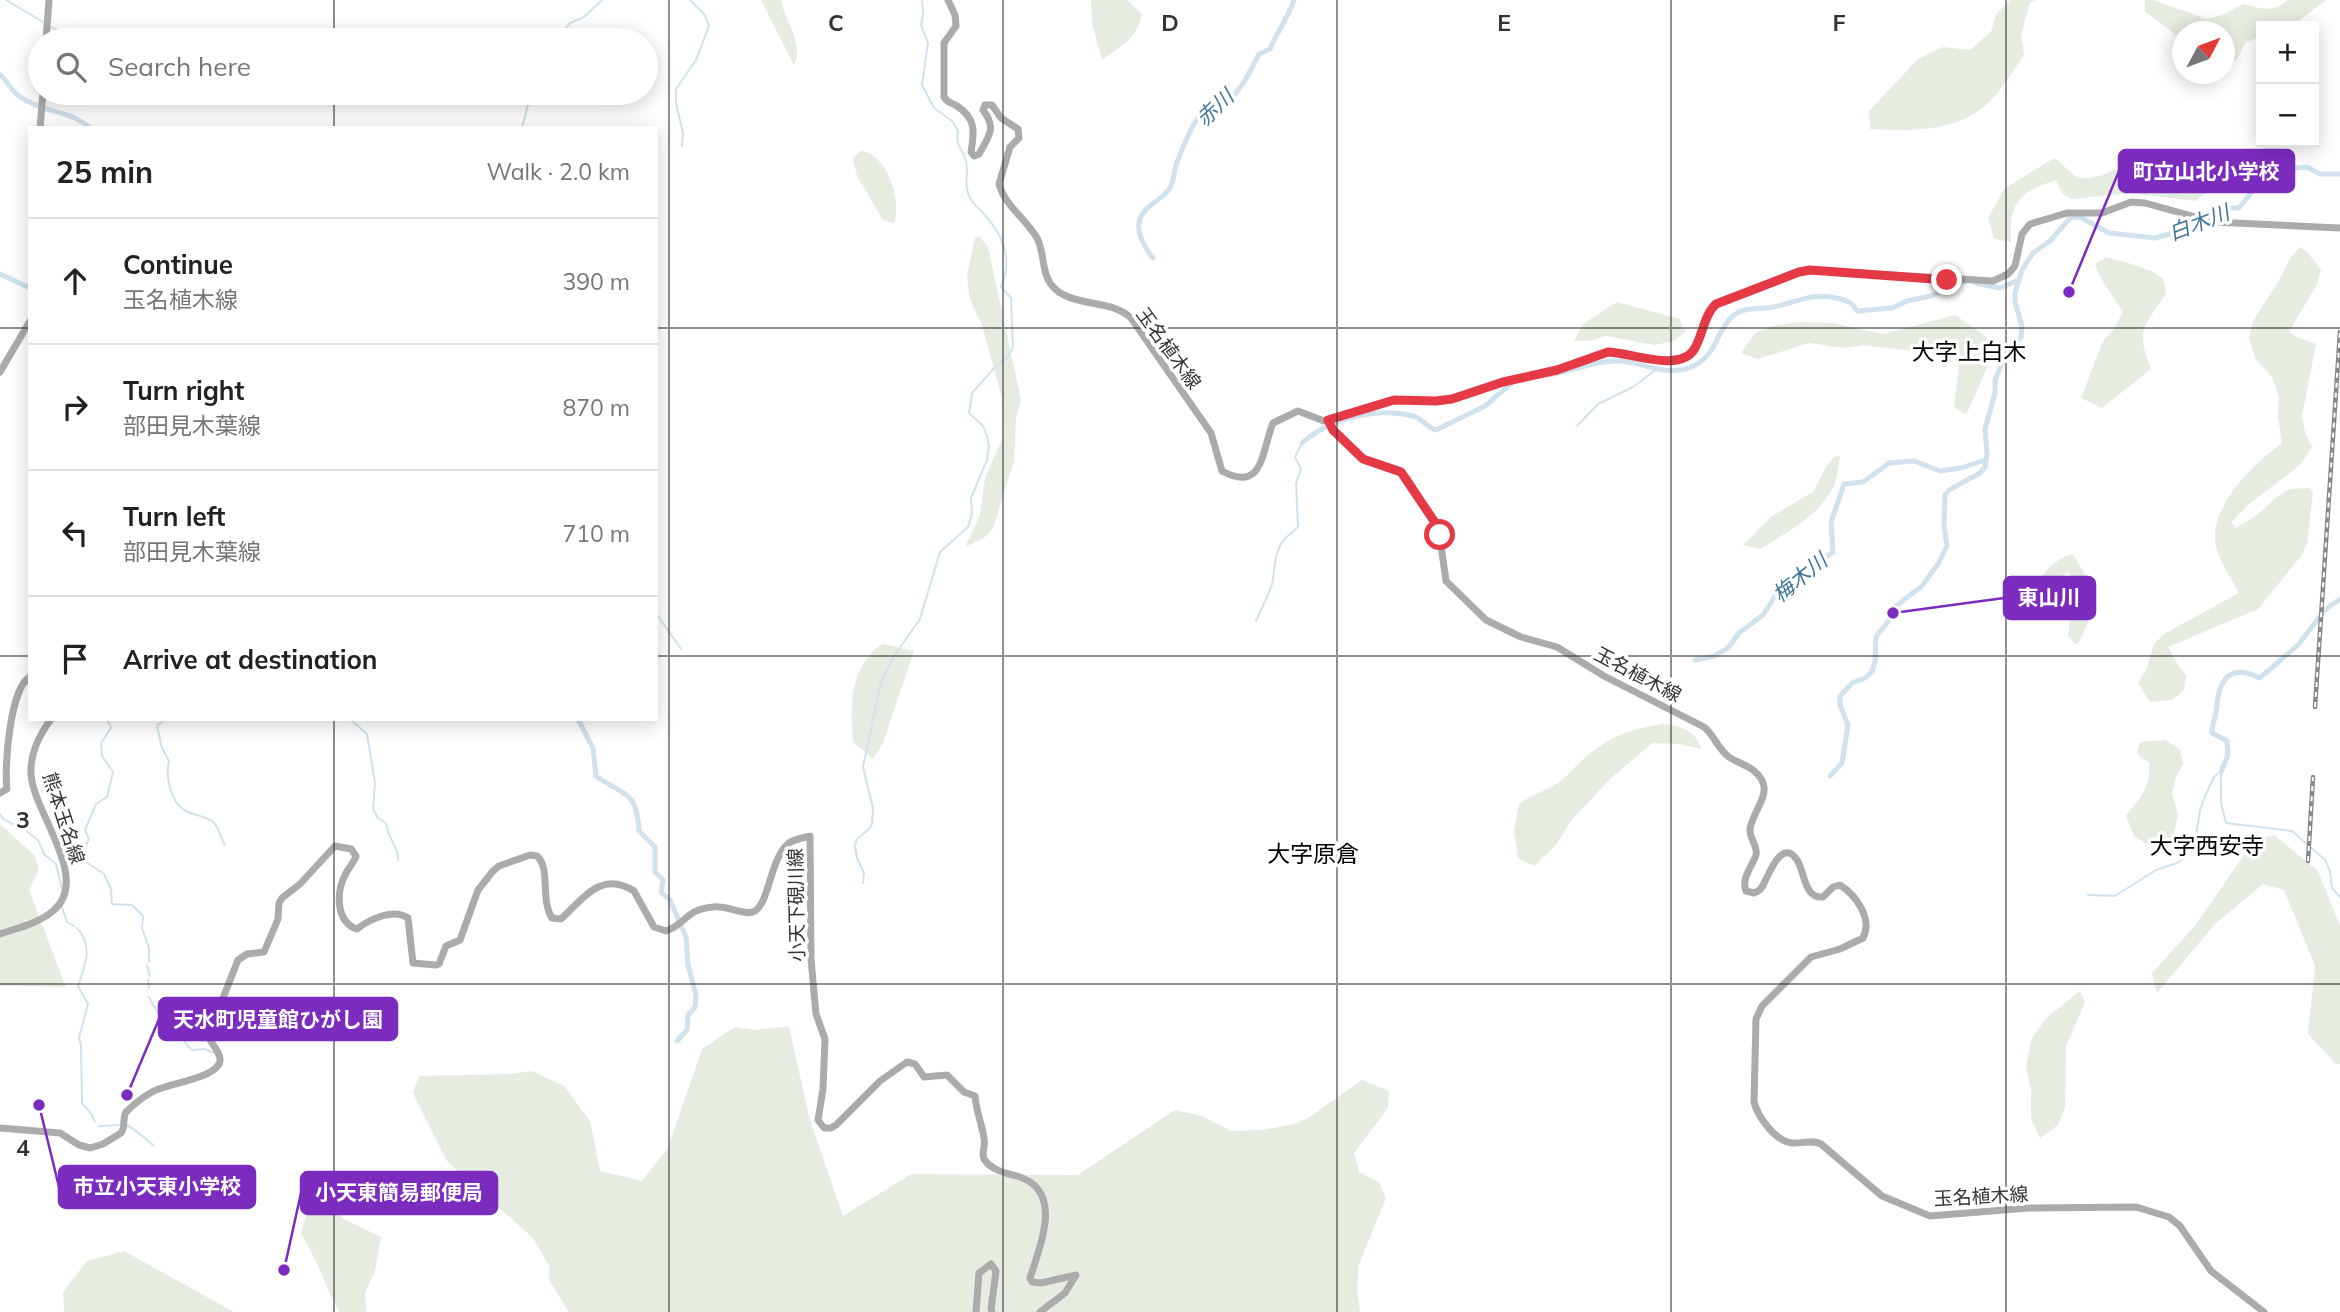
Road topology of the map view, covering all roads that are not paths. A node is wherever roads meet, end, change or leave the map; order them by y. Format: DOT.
graph roads {
  1 [pos="49,0"];
  2 [pos="948,0"];
  3 [pos="47,28"];
  4 [pos="42,105"];
  5 [pos="40,126"];
  6 [pos="2340,228"];
  7 [pos="28,324"];
  8 [pos="0,372"];
  9 [pos="1330,424"];
  10 [pos="28,678"];
  11 [pos="50,721"];
  12 [pos="0,793"];
  13 [pos="0,934"];
  14 [pos="0,1128"];
  15 [pos="976,1312"];
  16 [pos="992,1312"];
  17 [pos="1040,1312"];
  18 [pos="2264,1312"];
  1 -- 3 [label="main road"];
  2 -- 9 [label="main road, 玉名植木線"];
  4 -- 5 [label="main road"];
  6 -- 9 [label="main road"];
  7 -- 8 [label="main road"];
  9 -- 18 [label="main road, 玉名植木線"];
  10 -- 12 [label="main road"];
  11 -- 13 [label="main road, 熊本玉名線"];
  14 -- 17 [label="main road, 小天下硯川線"];
  15 -- 16 [label="main road"];
}
